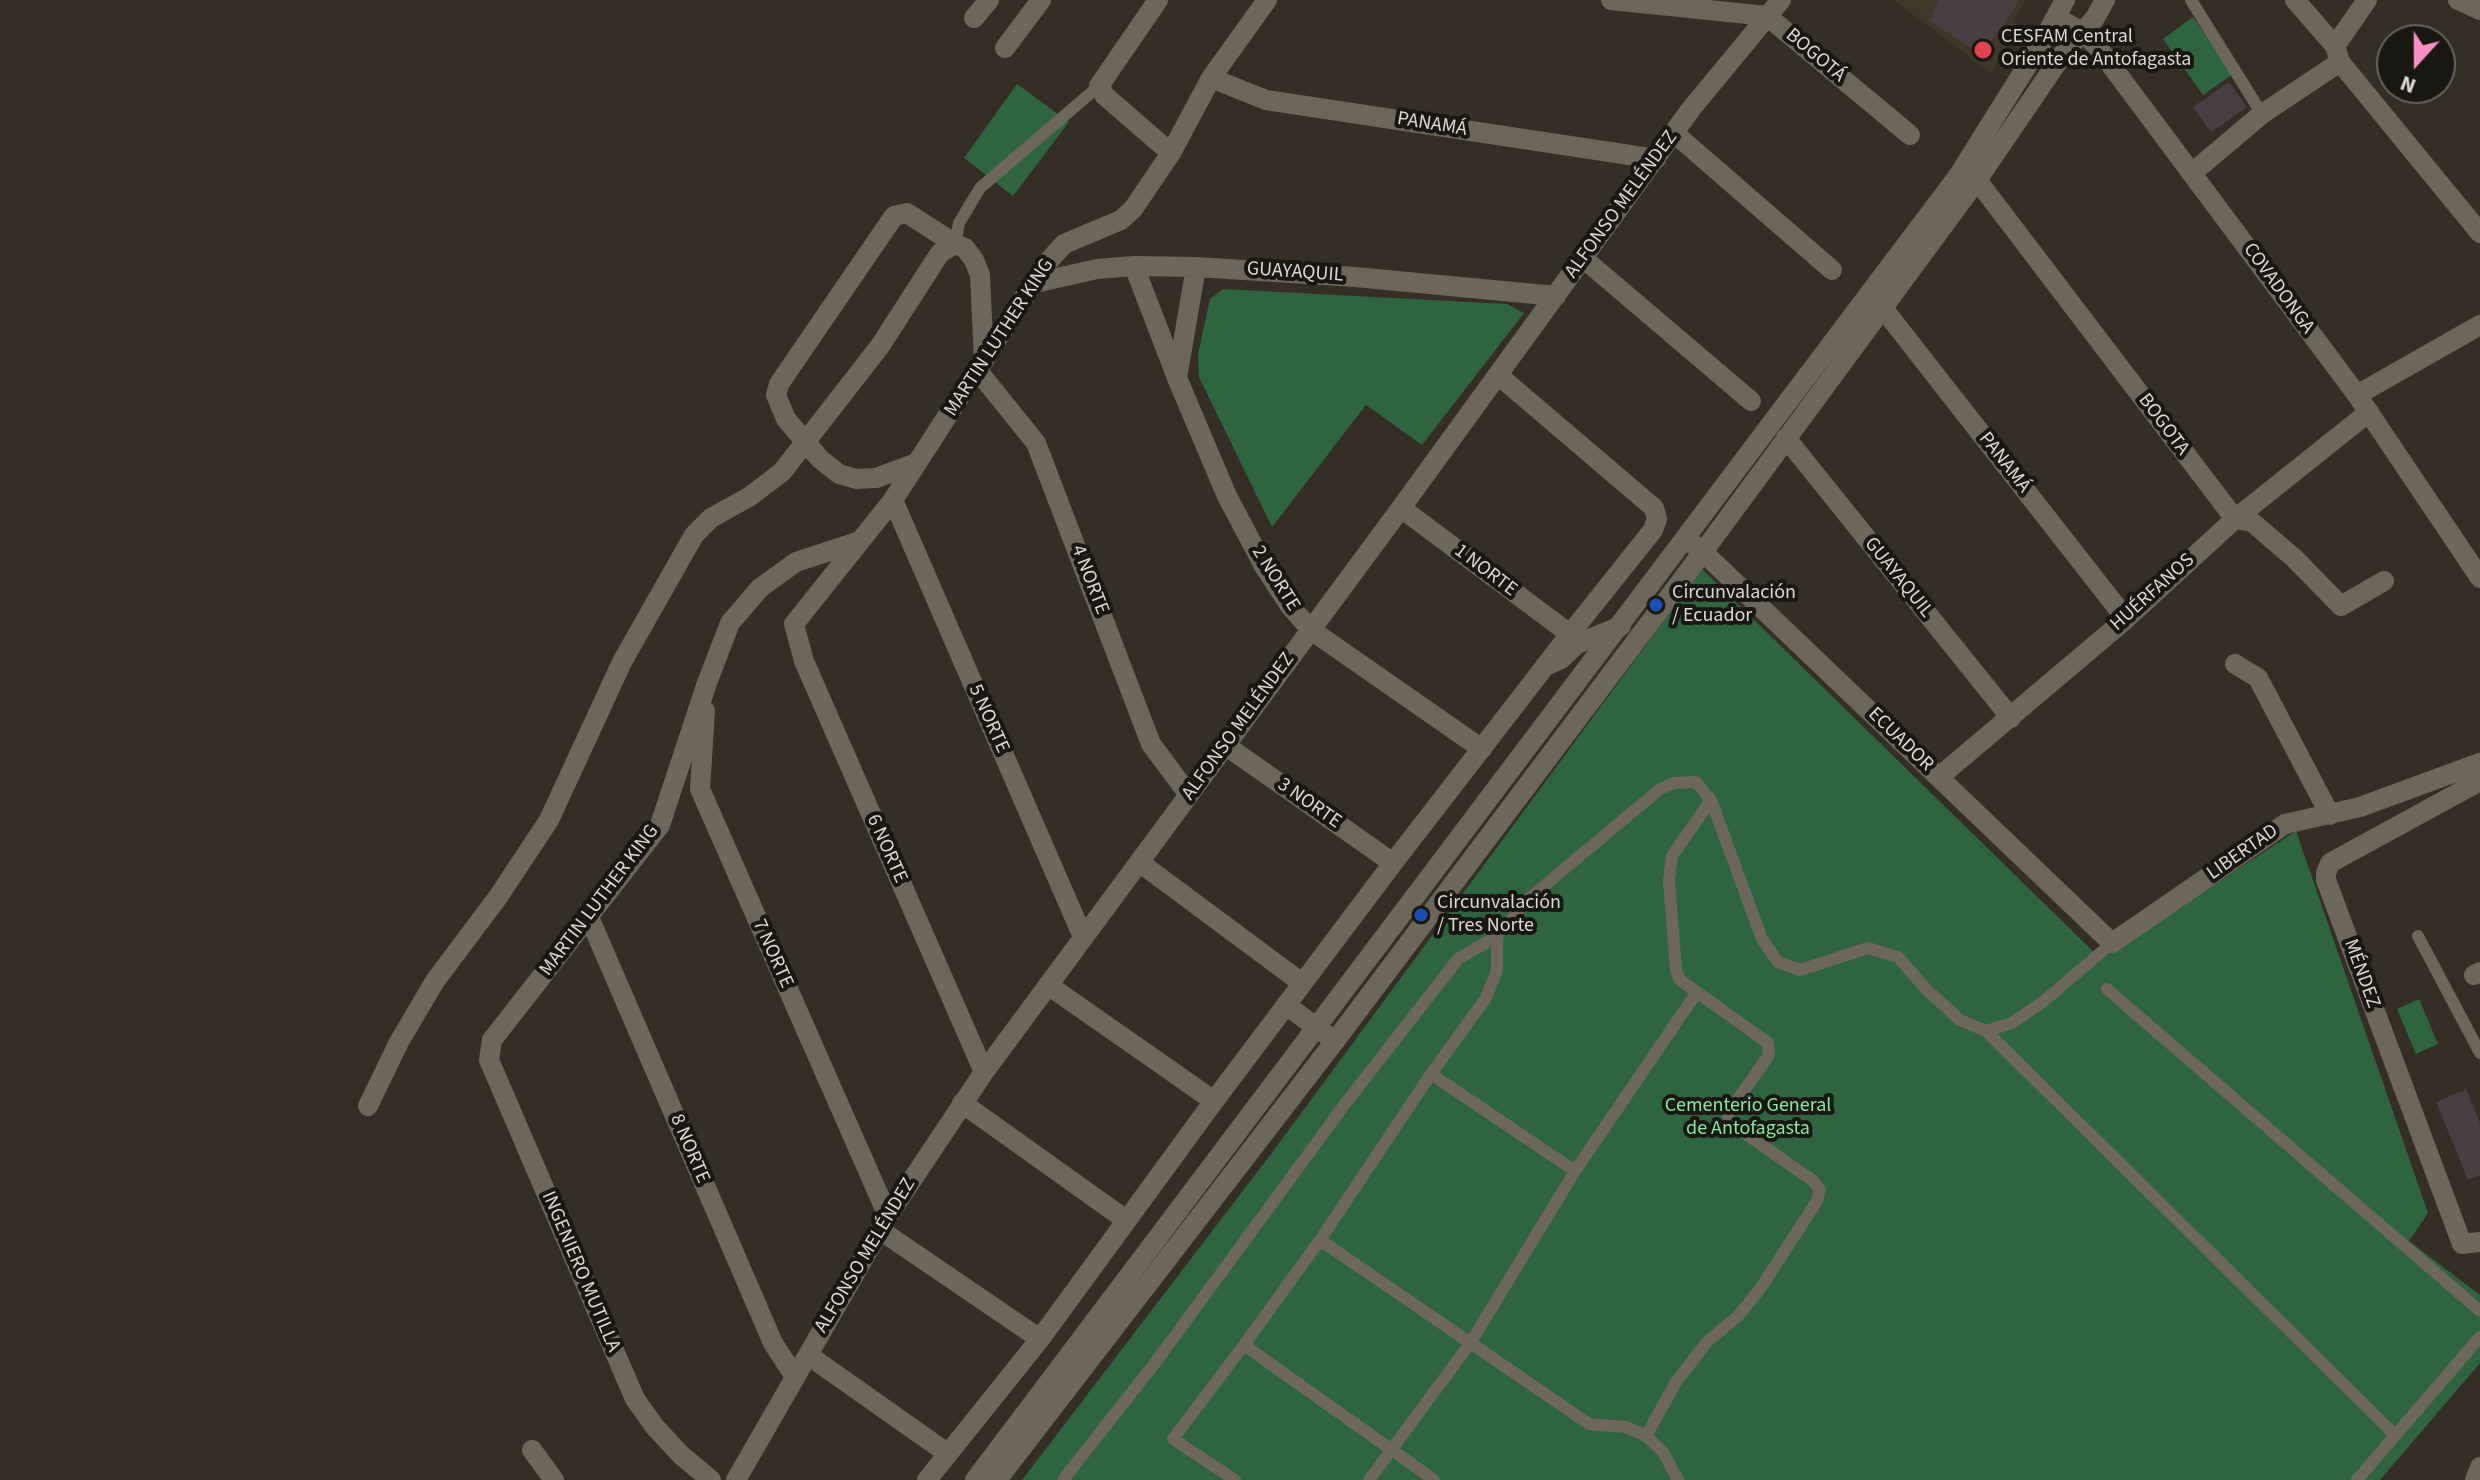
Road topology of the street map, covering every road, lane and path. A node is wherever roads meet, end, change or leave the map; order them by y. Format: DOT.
graph roads {
  1 [pos="989,0"];
  2 [pos="1041,0"];
  3 [pos="1158,0"];
  4 [pos="1267,0"];
  5 [pos="1611,0"];
  6 [pos="1781,0"];
  7 [pos="2105,0"];
  8 [pos="2191,0"];
  9 [pos="2295,0"];
  10 [pos="2367,0"];
  11 [pos="2458,0"];
  12 [pos="2061,9"];
  13 [pos="2480,10"];
  14 [pos="1767,16"];
  15 [pos="974,18"];
  16 [pos="2083,32"];
  17 [pos="1005,48"];
  18 [pos="2337,54"];
  19 [pos="1211,78"];
  20 [pos="1099,86"];
  21 [pos="2262,114"];
  22 [pos="1674,133"];
  23 [pos="1910,135"];
  24 [pos="1171,153"];
  25 [pos="1656,159"];
  26 [pos="2192,173"];
  27 [pos="1977,180"];
  28 [pos="2480,233"];
  29 [pos="955,244"];
  30 [pos="1584,259"];
  31 [pos="1134,266"];
  32 [pos="1196,267"];
  33 [pos="1832,270"];
  34 [pos="1035,283"];
  35 [pos="1556,296"];
  36 [pos="1882,307"];
  37 [pos="2480,325"];
  38 [pos="981,366"];
  39 [pos="1498,375"];
  40 [pos="1177,378"];
  41 [pos="2357,395"];
  42 [pos="1751,401"];
  43 [pos="2369,412"];
  44 [pos="1786,438"];
  45 [pos="805,442"];
  46 [pos="917,463"];
  47 [pos="893,500"];
  48 [pos="1401,508"];
  49 [pos="2235,519"];
  50 [pos="1686,539"];
  51 [pos="857,542"];
  52 [pos="1703,552"];
  53 [pos="2480,578"];
  54 [pos="2384,581"];
  55 [pos="2126,619"];
  56 [pos="794,624"];
  57 [pos="1621,626"];
  58 [pos="1311,630"];
  59 [pos="1570,634"];
  60 [pos="2235,664"];
  61 [pos="1545,666"];
  62 [pos="707,683"];
  63 [pos="2011,718"];
  64 [pos="1225,745"];
  65 [pos="1482,749"];
  66 [pos="2480,763"];
  67 [pos="1939,777"];
  68 [pos="2480,781"];
  69 [pos="1189,795"];
  70 [pos="1711,800"];
  71 [pos="2330,815"];
  72 [pos="1139,862"];
  73 [pos="1393,863"];
  74 [pos="589,917"];
  75 [pos="1497,936"];
  76 [pos="2418,936"];
  77 [pos="1083,937"];
  78 [pos="2112,943"];
  79 [pos="1302,983"];
  80 [pos="1048,985"];
  81 [pos="2107,989"];
  82 [pos="1697,992"];
  83 [pos="1286,1005"];
  84 [pos="1316,1028"];
  85 [pos="1986,1031"];
  86 [pos="492,1040"];
  87 [pos="1335,1041"];
  88 [pos="2480,1053"];
  89 [pos="984,1072"];
  90 [pos="1431,1074"];
  91 [pos="1214,1101"];
  92 [pos="962,1103"];
  93 [pos="368,1106"];
  94 [pos="1575,1171"];
  95 [pos="1126,1220"];
  96 [pos="884,1223"];
  97 [pos="1320,1240"];
  98 [pos="2471,1243"];
  99 [pos="2480,1311"];
  100 [pos="2480,1337"];
  101 [pos="1040,1339"];
  102 [pos="1471,1342"];
  103 [pos="1244,1345"];
  104 [pos="808,1355"];
  105 [pos="795,1377"];
  106 [pos="2395,1435"];
  107 [pos="1646,1436"];
  108 [pos="1390,1449"];
  109 [pos="532,1450"];
  110 [pos="947,1453"];
  111 [pos="2480,1467"];
  112 [pos="554,1480"];
  113 [pos="711,1480"];
  114 [pos="736,1480"];
  115 [pos="927,1480"];
  116 [pos="975,1480"];
  117 [pos="997,1480"];
  118 [pos="1063,1480"];
  119 [pos="1235,1480"];
  120 [pos="1369,1480"];
  121 [pos="1434,1480"];
  122 [pos="1678,1480"];
  123 [pos="2357,1480"];
  124 [pos="2475,1480"];
  1 -- 15 [label="street"];
  2 -- 17 [label="street"];
  3 -- 20 [label="street"];
  4 -- 19 [label="street, MARTIN LUTHER KING"];
  5 -- 14 [label="street, BOGOTÁ"];
  6 -- 14 [label="street, ALFONSO MELÉNDEZ"];
  7 -- 16 [label="street"];
  8 -- 21 [label="lane"];
  9 -- 18 [label="street"];
  10 -- 18 [label="street"];
  11 -- 13 [label="street"];
  12 -- 16 [label="street, COVADONGA"];
  12 -- 50 [label="street"];
  14 -- 22 [label="street, ALFONSO MELÉNDEZ"];
  14 -- 23 [label="street, BOGOTÁ"];
  16 -- 26 [label="street, COVADONGA"];
  16 -- 27 [label="street"];
  18 -- 21 [label="street"];
  18 -- 28 [label="street"];
  19 -- 24 [label="street, MARTIN LUTHER KING"];
  19 -- 25 [label="street, PANAMÁ"];
  20 -- 24 [label="street"];
  20 -- 29 [label="lane"];
  21 -- 26 [label="street"];
  22 -- 25 [label="street, ALFONSO MELÉNDEZ"];
  22 -- 33 [label="street"];
  24 -- 34 [label="street, MARTIN LUTHER KING"];
  25 -- 30 [label="street, ALFONSO MELÉNDEZ"];
  26 -- 41 [label="street, COVADONGA"];
  27 -- 36 [label="street"];
  27 -- 49 [label="street, BOGOTA"];
  29 -- 38 [label="street"];
  29 -- 45 [label="street"];
  29 -- 45 [label="street"];
  30 -- 35 [label="street, ALFONSO MELÉNDEZ"];
  30 -- 42 [label="street"];
  31 -- 32 [label="street, GUAYAQUIL"];
  31 -- 34 [label="street, GUAYAQUIL"];
  31 -- 40 [label="street, 2 NORTE"];
  32 -- 35 [label="street, GUAYAQUIL"];
  32 -- 40 [label="street"];
  34 -- 38 [label="street, MARTIN LUTHER KING"];
  35 -- 39 [label="street, ALFONSO MELÉNDEZ"];
  36 -- 44 [label="street"];
  36 -- 55 [label="street, PANAMÁ"];
  37 -- 41 [label="street"];
  38 -- 46 [label="street, MARTIN LUTHER KING"];
  38 -- 69 [label="street, 4 NORTE"];
  39 -- 48 [label="street, ALFONSO MELÉNDEZ"];
  39 -- 59 [label="street"];
  40 -- 58 [label="street, 2 NORTE"];
  41 -- 43 [label="street, COVADONGA"];
  43 -- 49 [label="street, HUÉRFANOS"];
  43 -- 53 [label="street, COVADONGA"];
  44 -- 52 [label="street"];
  44 -- 63 [label="street, GUAYAQUIL"];
  45 -- 46 [label="street"];
  45 -- 93 [label="street"];
  46 -- 47 [label="street, MARTIN LUTHER KING"];
  47 -- 51 [label="street, MARTIN LUTHER KING"];
  47 -- 77 [label="street, 5 NORTE"];
  48 -- 58 [label="street, ALFONSO MELÉNDEZ"];
  48 -- 59 [label="street, 1 NORTE"];
  49 -- 54 [label="street, BOGOTA"];
  49 -- 55 [label="street, HUÉRFANOS"];
  50 -- 52 [label="street, ECUADOR"];
  50 -- 57 [label="street"];
  51 -- 56 [label="street, MARTIN LUTHER KING"];
  51 -- 62 [label="street, MARTIN LUTHER KING"];
  52 -- 67 [label="street, ECUADOR"];
  52 -- 87 [label="street"];
  55 -- 63 [label="street, HUÉRFANOS"];
  56 -- 89 [label="street, 6 NORTE"];
  57 -- 61 [label="street"];
  57 -- 84 [label="street"];
  58 -- 64 [label="street, ALFONSO MELÉNDEZ"];
  58 -- 65 [label="street, 2 NORTE"];
  59 -- 61 [label="street"];
  60 -- 71 [label="street"];
  61 -- 65 [label="street"];
  62 -- 74 [label="street, MARTIN LUTHER KING"];
  62 -- 96 [label="street, 7 NORTE"];
  63 -- 67 [label="street, HUÉRFANOS"];
  64 -- 69 [label="street, ALFONSO MELÉNDEZ"];
  64 -- 73 [label="street, 3 NORTE"];
  65 -- 73 [label="street"];
  66 -- 71 [label="street, LIBERTAD"];
  67 -- 78 [label="street, ECUADOR"];
  68 -- 98 [label="street, MÉNDEZ"];
  69 -- 72 [label="street, ALFONSO MELÉNDEZ"];
  70 -- 75 [label="lane"];
  70 -- 82 [label="lane"];
  70 -- 85 [label="lane"];
  71 -- 78 [label="street, LIBERTAD"];
  72 -- 77 [label="street, ALFONSO MELÉNDEZ"];
  72 -- 79 [label="street"];
  73 -- 79 [label="street"];
  74 -- 86 [label="street, MARTIN LUTHER KING"];
  74 -- 105 [label="street, 8 NORTE"];
  75 -- 90 [label="lane"];
  75 -- 118 [label="lane"];
  76 -- 88 [label="lane"];
  77 -- 80 [label="street, ALFONSO MELÉNDEZ"];
  78 -- 85 [label="lane"];
  79 -- 83 [label="street"];
  80 -- 89 [label="street, ALFONSO MELÉNDEZ"];
  80 -- 91 [label="street"];
  81 -- 99 [label="lane"];
  82 -- 94 [label="lane"];
  82 -- 107 [label="lane"];
  83 -- 84 [label="street"];
  83 -- 91 [label="street"];
  84 -- 87 [label="street"];
  84 -- 116 [label="street"];
  85 -- 106 [label="lane"];
  86 -- 113 [label="street, INGENIERO MUTILLA"];
  87 -- 117 [label="street"];
  89 -- 92 [label="street, ALFONSO MELÉNDEZ"];
  90 -- 94 [label="lane"];
  90 -- 97 [label="lane"];
  91 -- 95 [label="street"];
  92 -- 95 [label="street"];
  92 -- 96 [label="street, ALFONSO MELÉNDEZ"];
  94 -- 102 [label="lane"];
  95 -- 101 [label="street"];
  96 -- 101 [label="street"];
  96 -- 104 [label="street, ALFONSO MELÉNDEZ"];
  97 -- 102 [label="lane"];
  97 -- 103 [label="lane"];
  100 -- 106 [label="lane"];
  101 -- 110 [label="street"];
  102 -- 107 [label="lane"];
  102 -- 108 [label="lane"];
  103 -- 108 [label="lane"];
  103 -- 119 [label="lane"];
  104 -- 105 [label="street, ALFONSO MELÉNDEZ"];
  104 -- 110 [label="street"];
  105 -- 114 [label="street, ALFONSO MELÉNDEZ"];
  106 -- 123 [label="lane"];
  107 -- 122 [label="lane"];
  108 -- 120 [label="lane"];
  108 -- 121 [label="lane"];
  109 -- 112 [label="street"];
  110 -- 115 [label="street"];
  111 -- 124 [label="street"];
}
